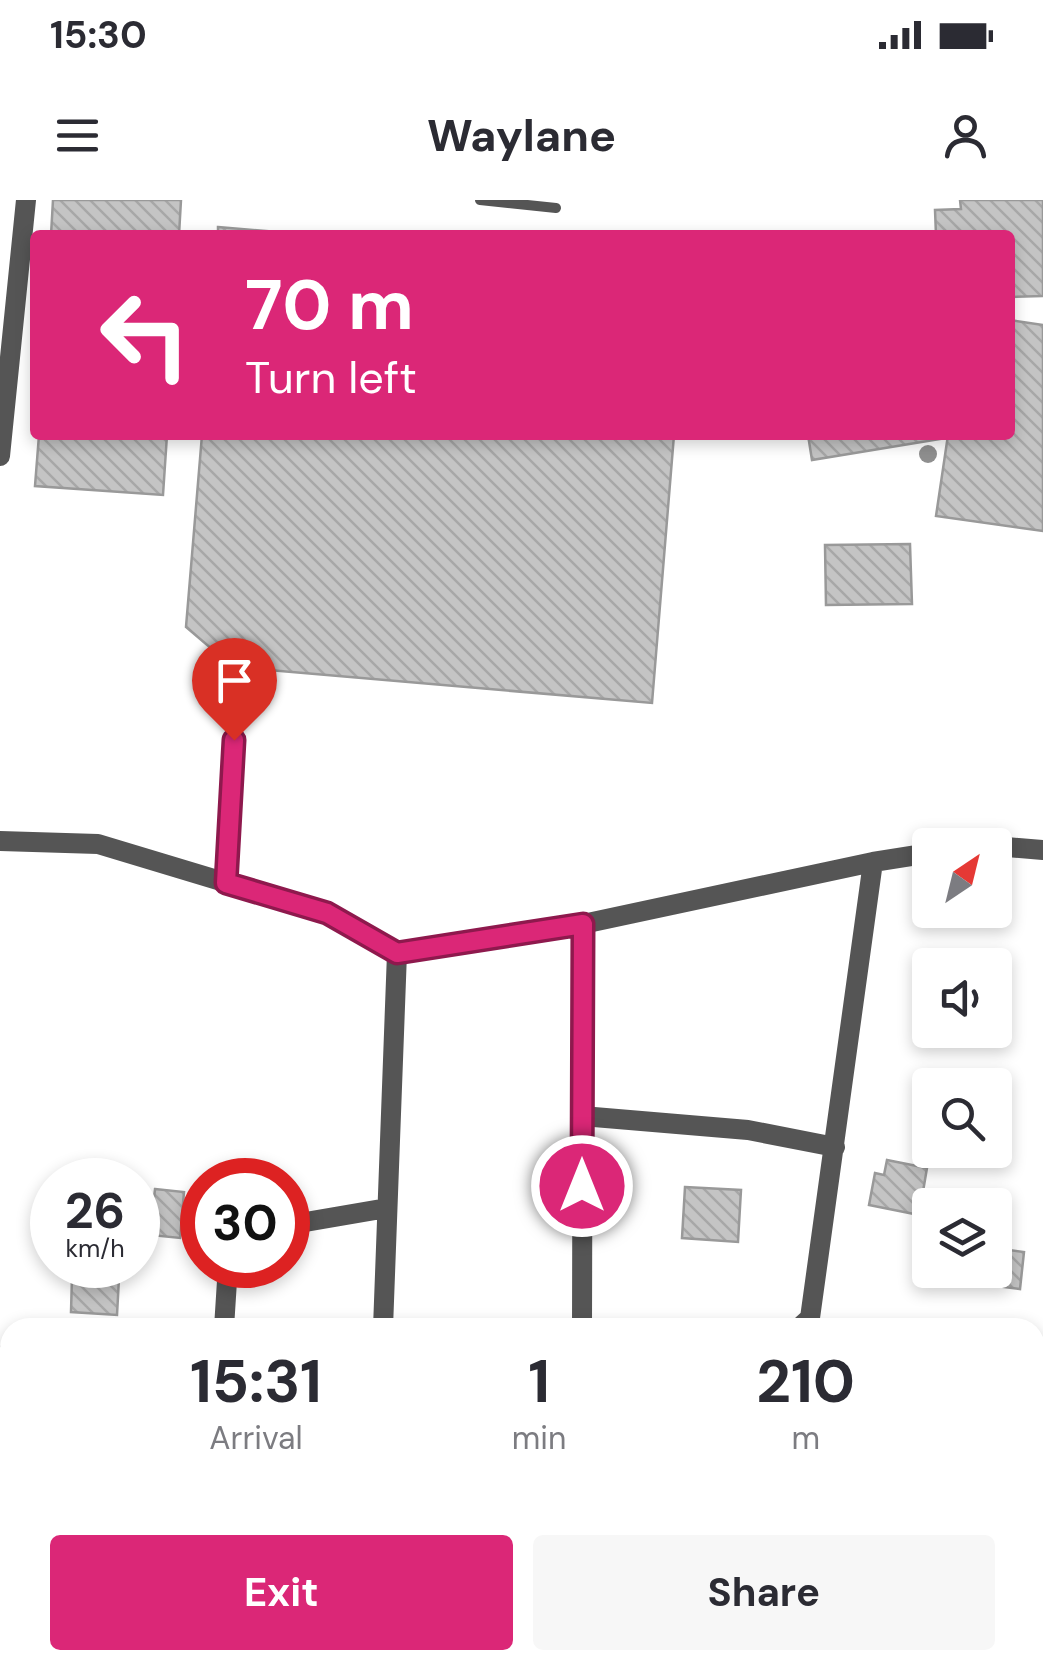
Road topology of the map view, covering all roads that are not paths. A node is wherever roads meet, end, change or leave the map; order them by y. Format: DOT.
graph roads {
  1 [pos="26,200"];
  2 [pos="480,200"];
  3 [pos="556,208"];
  4 [pos="0,456"];
  5 [pos="234,740"];
  6 [pos="0,841"];
  7 [pos="1012,847"];
  8 [pos="1043,850"];
  9 [pos="912,857"];
  10 [pos="873,862"];
  11 [pos="226,883"];
  12 [pos="583,924"];
  13 [pos="397,953"];
  14 [pos="582,1116"];
  15 [pos="835,1147"];
  16 [pos="387,1208"];
  17 [pos="310,1220"];
  18 [pos="227,1288"];
  19 [pos="225,1318"];
  20 [pos="383,1318"];
  21 [pos="582,1318"];
  22 [pos="810,1318"];
  1 -- 4 [label="street"];
  2 -- 3 [label="lane"];
  5 -- 11 [label="lane"];
  6 -- 11 [label="street"];
  7 -- 8 [label="street"];
  9 -- 10 [label="street"];
  10 -- 12 [label="street"];
  10 -- 15 [label="street"];
  11 -- 13 [label="street"];
  12 -- 13 [label="street"];
  12 -- 14 [label="street"];
  13 -- 16 [label="street"];
  14 -- 15 [label="street"];
  14 -- 21 [label="street"];
  15 -- 22 [label="street"];
  16 -- 17 [label="street"];
  16 -- 20 [label="street"];
  18 -- 19 [label="street"];
}
